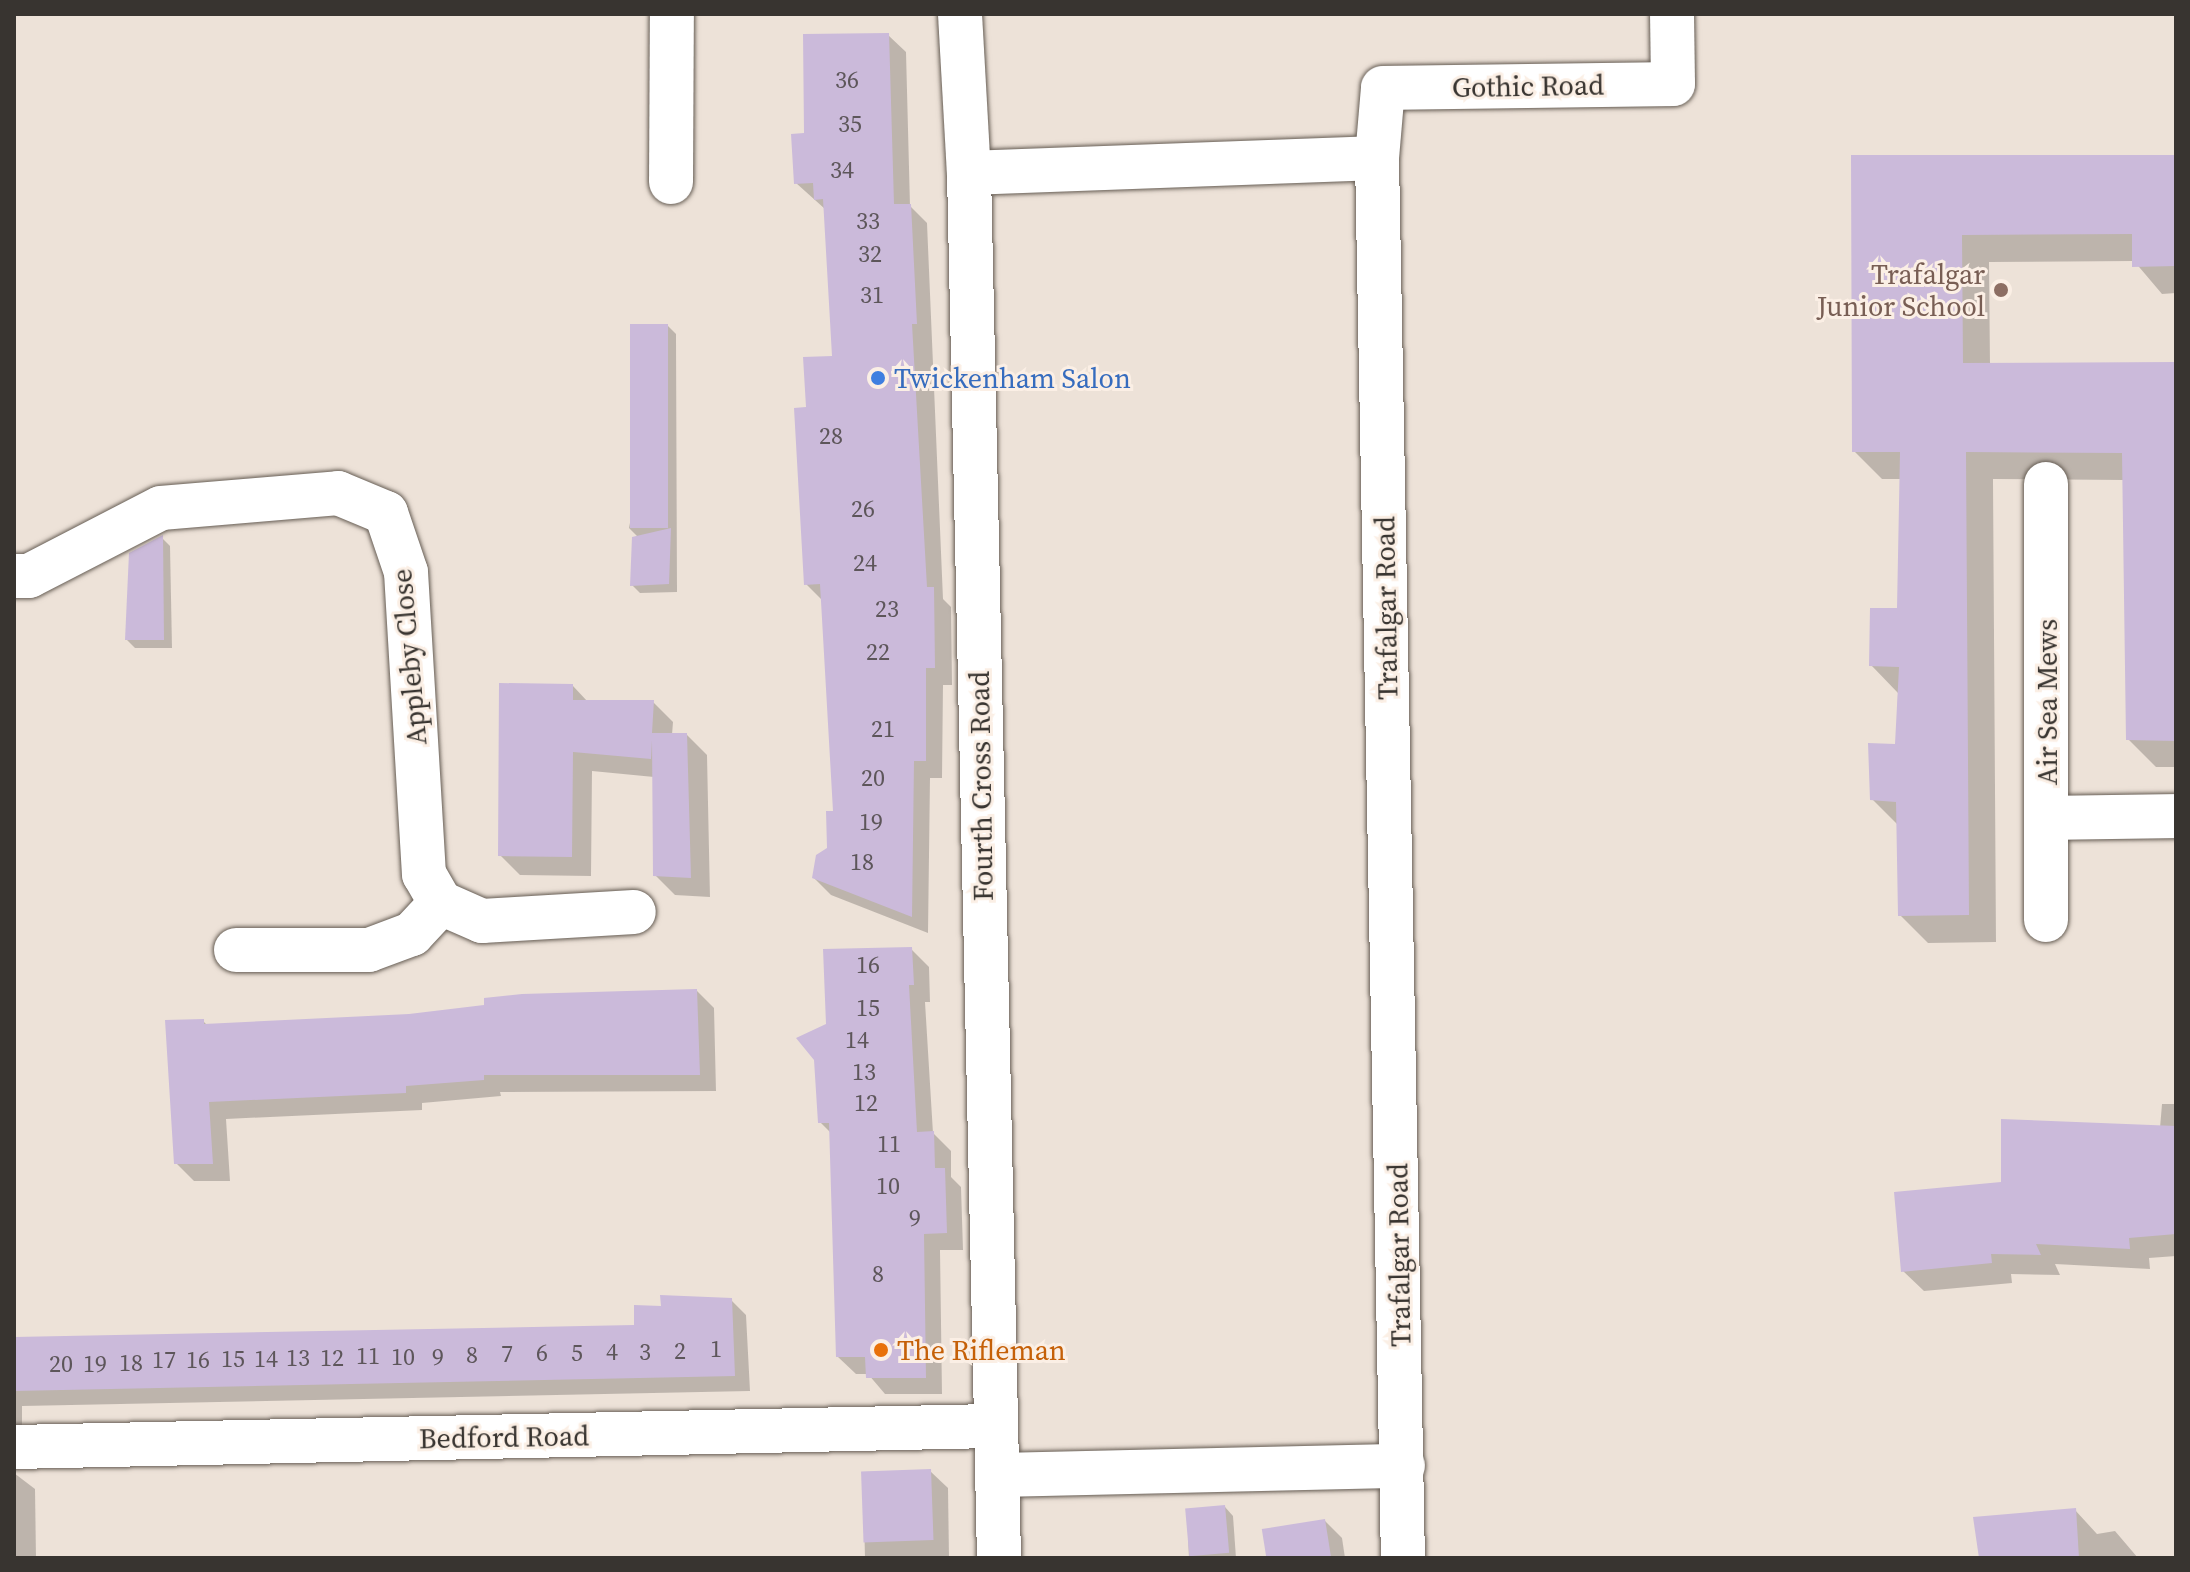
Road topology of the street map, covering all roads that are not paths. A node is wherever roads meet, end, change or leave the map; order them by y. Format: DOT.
graph roads {
  1 [pos="672,14"];
  2 [pos="960,14"];
  3 [pos="1672,14"];
  4 [pos="1377,158"];
  5 [pos="969,173"];
  6 [pos="671,182"];
  7 [pos="2046,484"];
  8 [pos="14,576"];
  9 [pos="2176,816"];
  10 [pos="2048,818"];
  11 [pos="441,903"];
  12 [pos="634,912"];
  13 [pos="2046,920"];
  14 [pos="236,950"];
  15 [pos="994,1426"];
  16 [pos="14,1447"];
  17 [pos="1403,1466"];
  18 [pos="999,1475"];
  19 [pos="999,1558"];
  20 [pos="1403,1558"];
  1 -- 6 [label="street"];
  2 -- 5 [label="street, Fourth Cross Road"];
  3 -- 4 [label="street, Gothic Road"];
  4 -- 5 [label="street"];
  4 -- 17 [label="street, Trafalgar Road"];
  5 -- 15 [label="street, Fourth Cross Road"];
  7 -- 10 [label="street, Air Sea Mews"];
  8 -- 11 [label="street, Appleby Close"];
  9 -- 10 [label="street"];
  10 -- 13 [label="street, Air Sea Mews"];
  11 -- 12 [label="street"];
  11 -- 14 [label="street"];
  15 -- 16 [label="street, Bedford Road"];
  15 -- 18 [label="street, Fourth Cross Road"];
  17 -- 18 [label="street"];
  17 -- 20 [label="street, Trafalgar Road"];
  18 -- 19 [label="street, Fourth Cross Road"];
}
